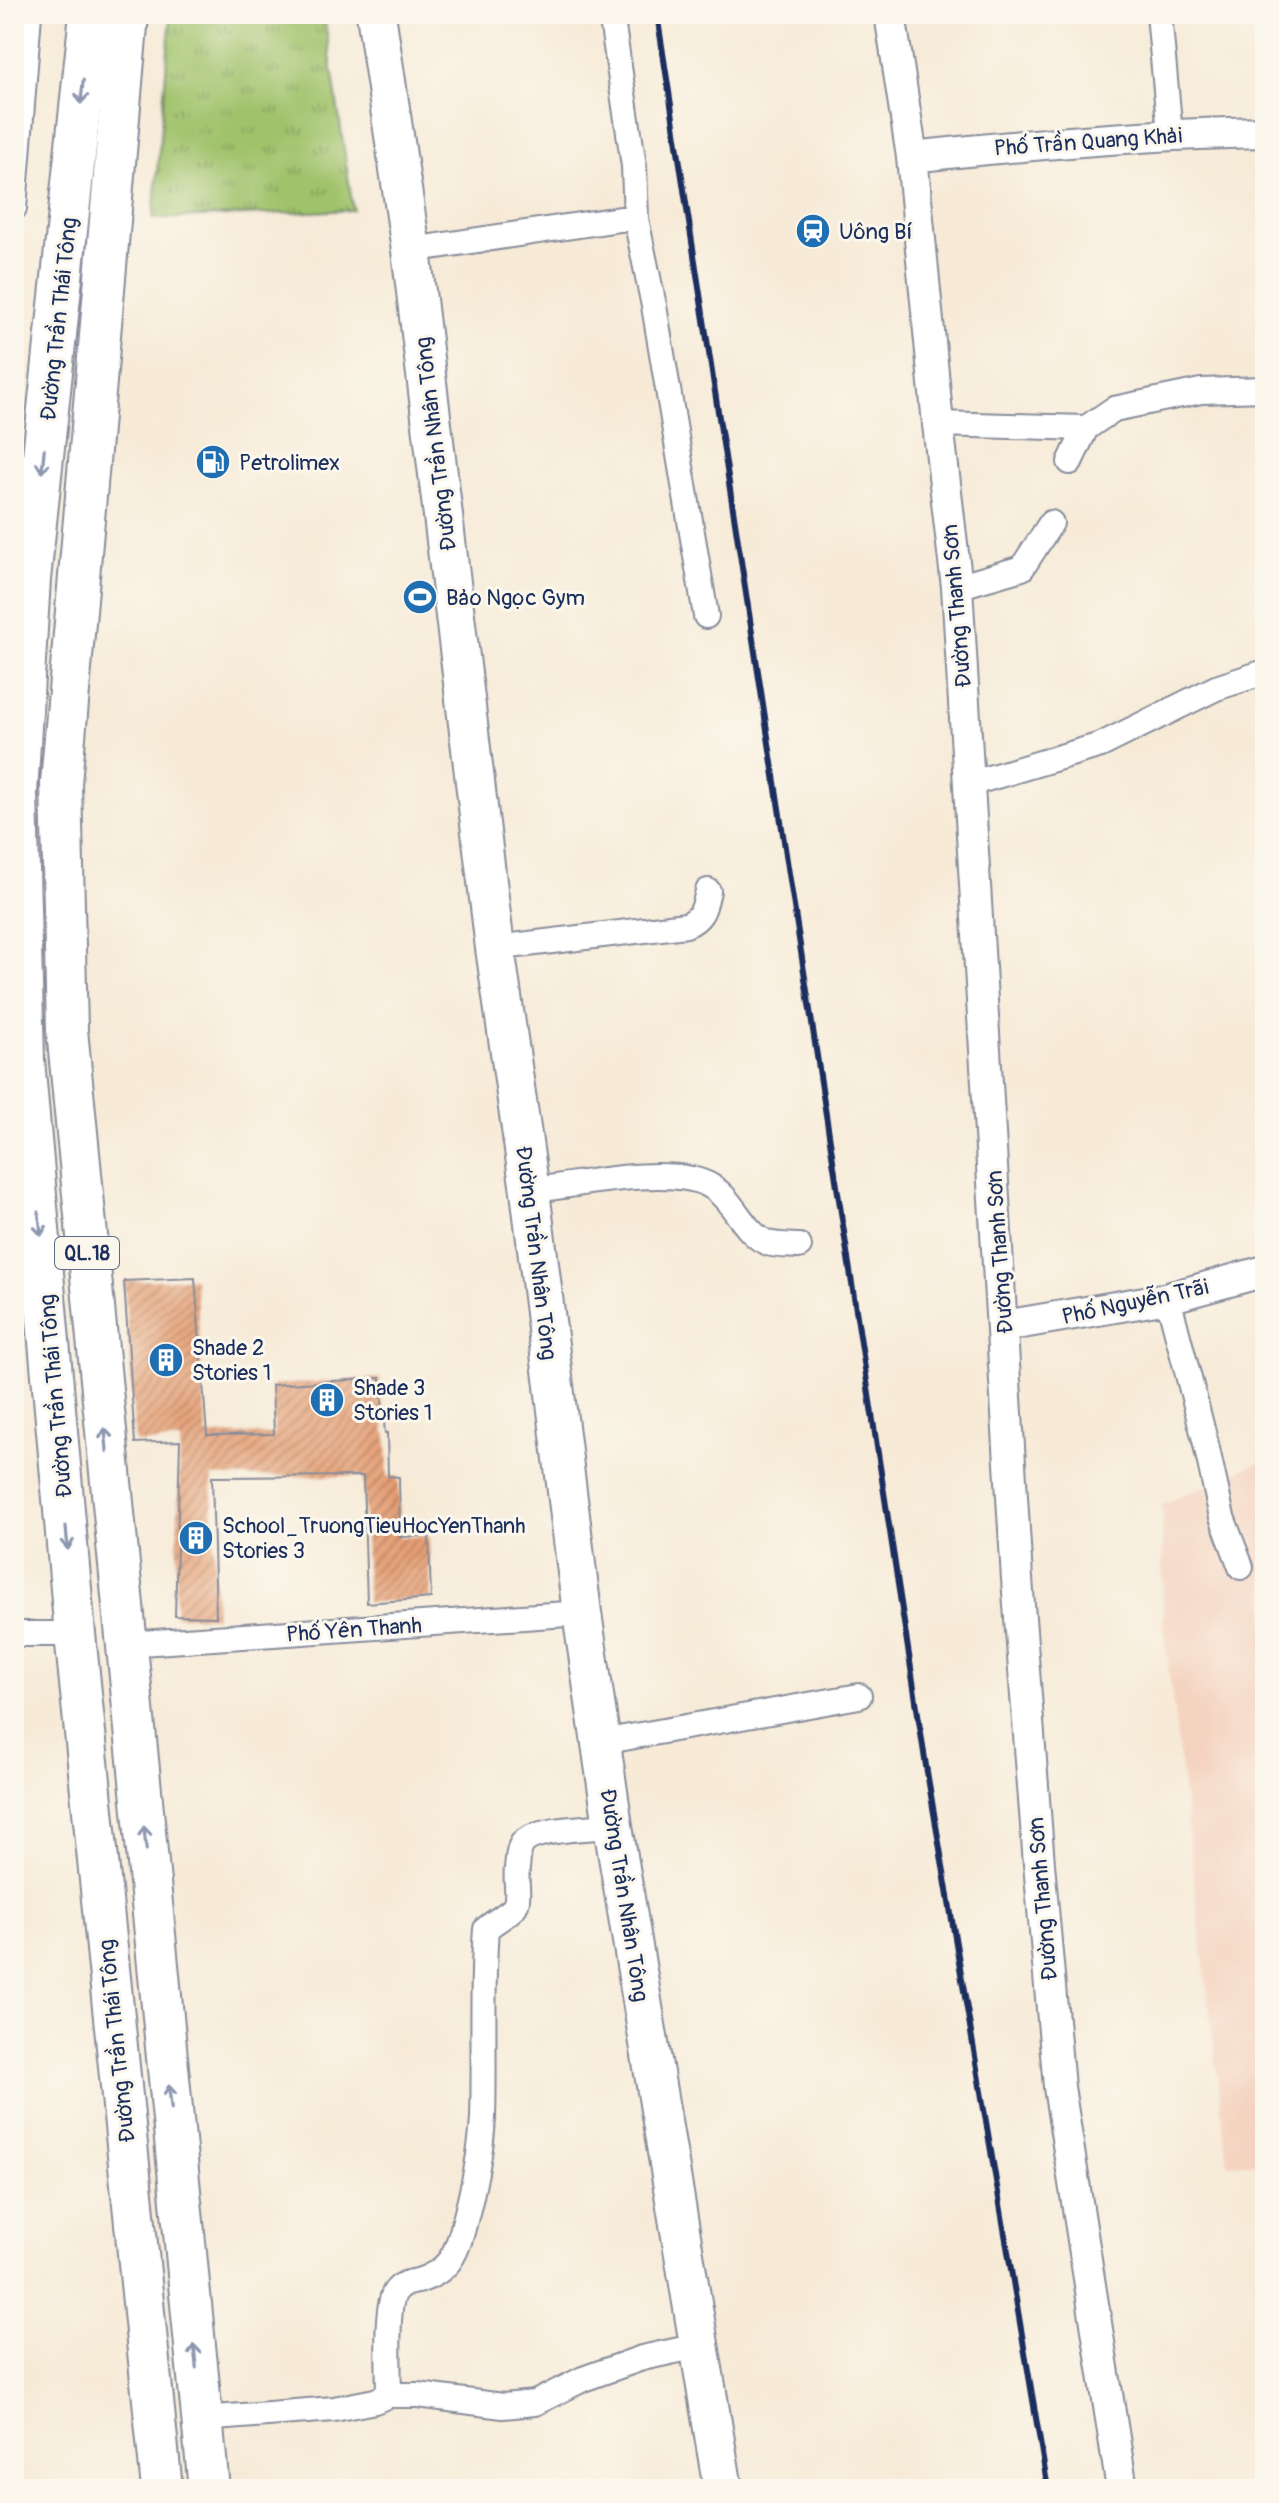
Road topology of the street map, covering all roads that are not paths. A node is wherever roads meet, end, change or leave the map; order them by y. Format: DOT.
graph roads {
  1 [pos="29,14"];
  2 [pos="90,14"];
  3 [pos="128,14"];
  4 [pos="376,14"];
  5 [pos="611,14"];
  6 [pos="890,14"];
  7 [pos="1159,14"];
  8 [pos="1265,132"];
  9 [pos="1170,134"];
  10 [pos="912,157"];
  11 [pos="14,208"];
  12 [pos="636,219"];
  13 [pos="411,250"];
  14 [pos="1265,389"];
  15 [pos="938,424"];
  16 [pos="1086,428"];
  17 [pos="1070,462"];
  18 [pos="1051,523"];
  19 [pos="957,587"];
  20 [pos="706,616"];
  21 [pos="1265,672"];
  22 [pos="969,784"];
  23 [pos="708,891"];
  24 [pos="495,948"];
  25 [pos="17,952"];
  26 [pos="530,1191"];
  27 [pos="799,1246"];
  28 [pos="88,1264"];
  29 [pos="44,1269"];
  30 [pos="1265,1271"];
  31 [pos="1168,1298"];
  32 [pos="1004,1326"];
  33 [pos="1241,1567"];
  34 [pos="582,1613"];
  35 [pos="14,1634"];
  36 [pos="75,1634"];
  37 [pos="126,1644"];
  38 [pos="859,1696"];
  39 [pos="602,1742"];
  40 [pos="613,1826"];
  41 [pos="698,2346"];
  42 [pos="389,2395"];
  43 [pos="202,2419"];
  44 [pos="162,2489"];
  45 [pos="209,2489"];
  46 [pos="723,2489"];
  47 [pos="1122,2489"];
  1 -- 11 [label="street"];
  2 -- 25 [label="highway, Đường Trần Thái Tông / QL.18, one-way"];
  3 -- 28 [label="highway, Đường Trần Thái Tông / QL.18"];
  4 -- 13 [label="main road, Đường Trần Nhân Tông"];
  5 -- 12 [label="street"];
  6 -- 10 [label="street, Đường Thanh Sơn"];
  7 -- 9 [label="street"];
  8 -- 9 [label="street, Phố Trần Quang Khải"];
  9 -- 10 [label="street, Phố Trần Quang Khải"];
  10 -- 15 [label="street, Đường Thanh Sơn"];
  12 -- 13 [label="street"];
  12 -- 20 [label="street"];
  13 -- 24 [label="main road, Đường Trần Nhân Tông"];
  14 -- 16 [label="street"];
  15 -- 16 [label="street"];
  15 -- 19 [label="street, Đường Thanh Sơn"];
  16 -- 17 [label="street"];
  18 -- 19 [label="street"];
  19 -- 22 [label="street, Đường Thanh Sơn"];
  21 -- 22 [label="street"];
  22 -- 32 [label="street, Đường Thanh Sơn"];
  23 -- 24 [label="street"];
  24 -- 26 [label="main road, Đường Trần Nhân Tông"];
  25 -- 29 [label="highway, Đường Trần Thái Tông / QL.18, one-way"];
  26 -- 27 [label="street"];
  26 -- 34 [label="main road, Đường Trần Nhân Tông"];
  28 -- 29 [label="highway"];
  37 -- 28 [label="highway, Đường Trần Thái Tông / QL.18, one-way"];
  29 -- 36 [label="highway, Đường Trần Thái Tông / QL.18, one-way"];
  30 -- 31 [label="street, Phố Nguyễn Trãi"];
  31 -- 32 [label="street, Phố Nguyễn Trãi"];
  31 -- 33 [label="street"];
  32 -- 47 [label="street, Đường Thanh Sơn"];
  34 -- 37 [label="street, Phố Yên Thanh"];
  34 -- 39 [label="main road, Đường Trần Nhân Tông"];
  35 -- 36 [label="street"];
  36 -- 44 [label="highway, Đường Trần Thái Tông / QL.18"];
  43 -- 37 [label="highway, Đường Trần Thái Tông / QL.18, one-way"];
  38 -- 39 [label="street"];
  39 -- 40 [label="main road, Đường Trần Nhân Tông"];
  40 -- 41 [label="main road, Đường Trần Nhân Tông"];
  40 -- 42 [label="street"];
  41 -- 42 [label="street"];
  41 -- 46 [label="main road, Đường Trần Nhân Tông"];
  42 -- 43 [label="street"];
  43 -- 45 [label="highway, Đường Trần Thái Tông / QL.18"];
}
